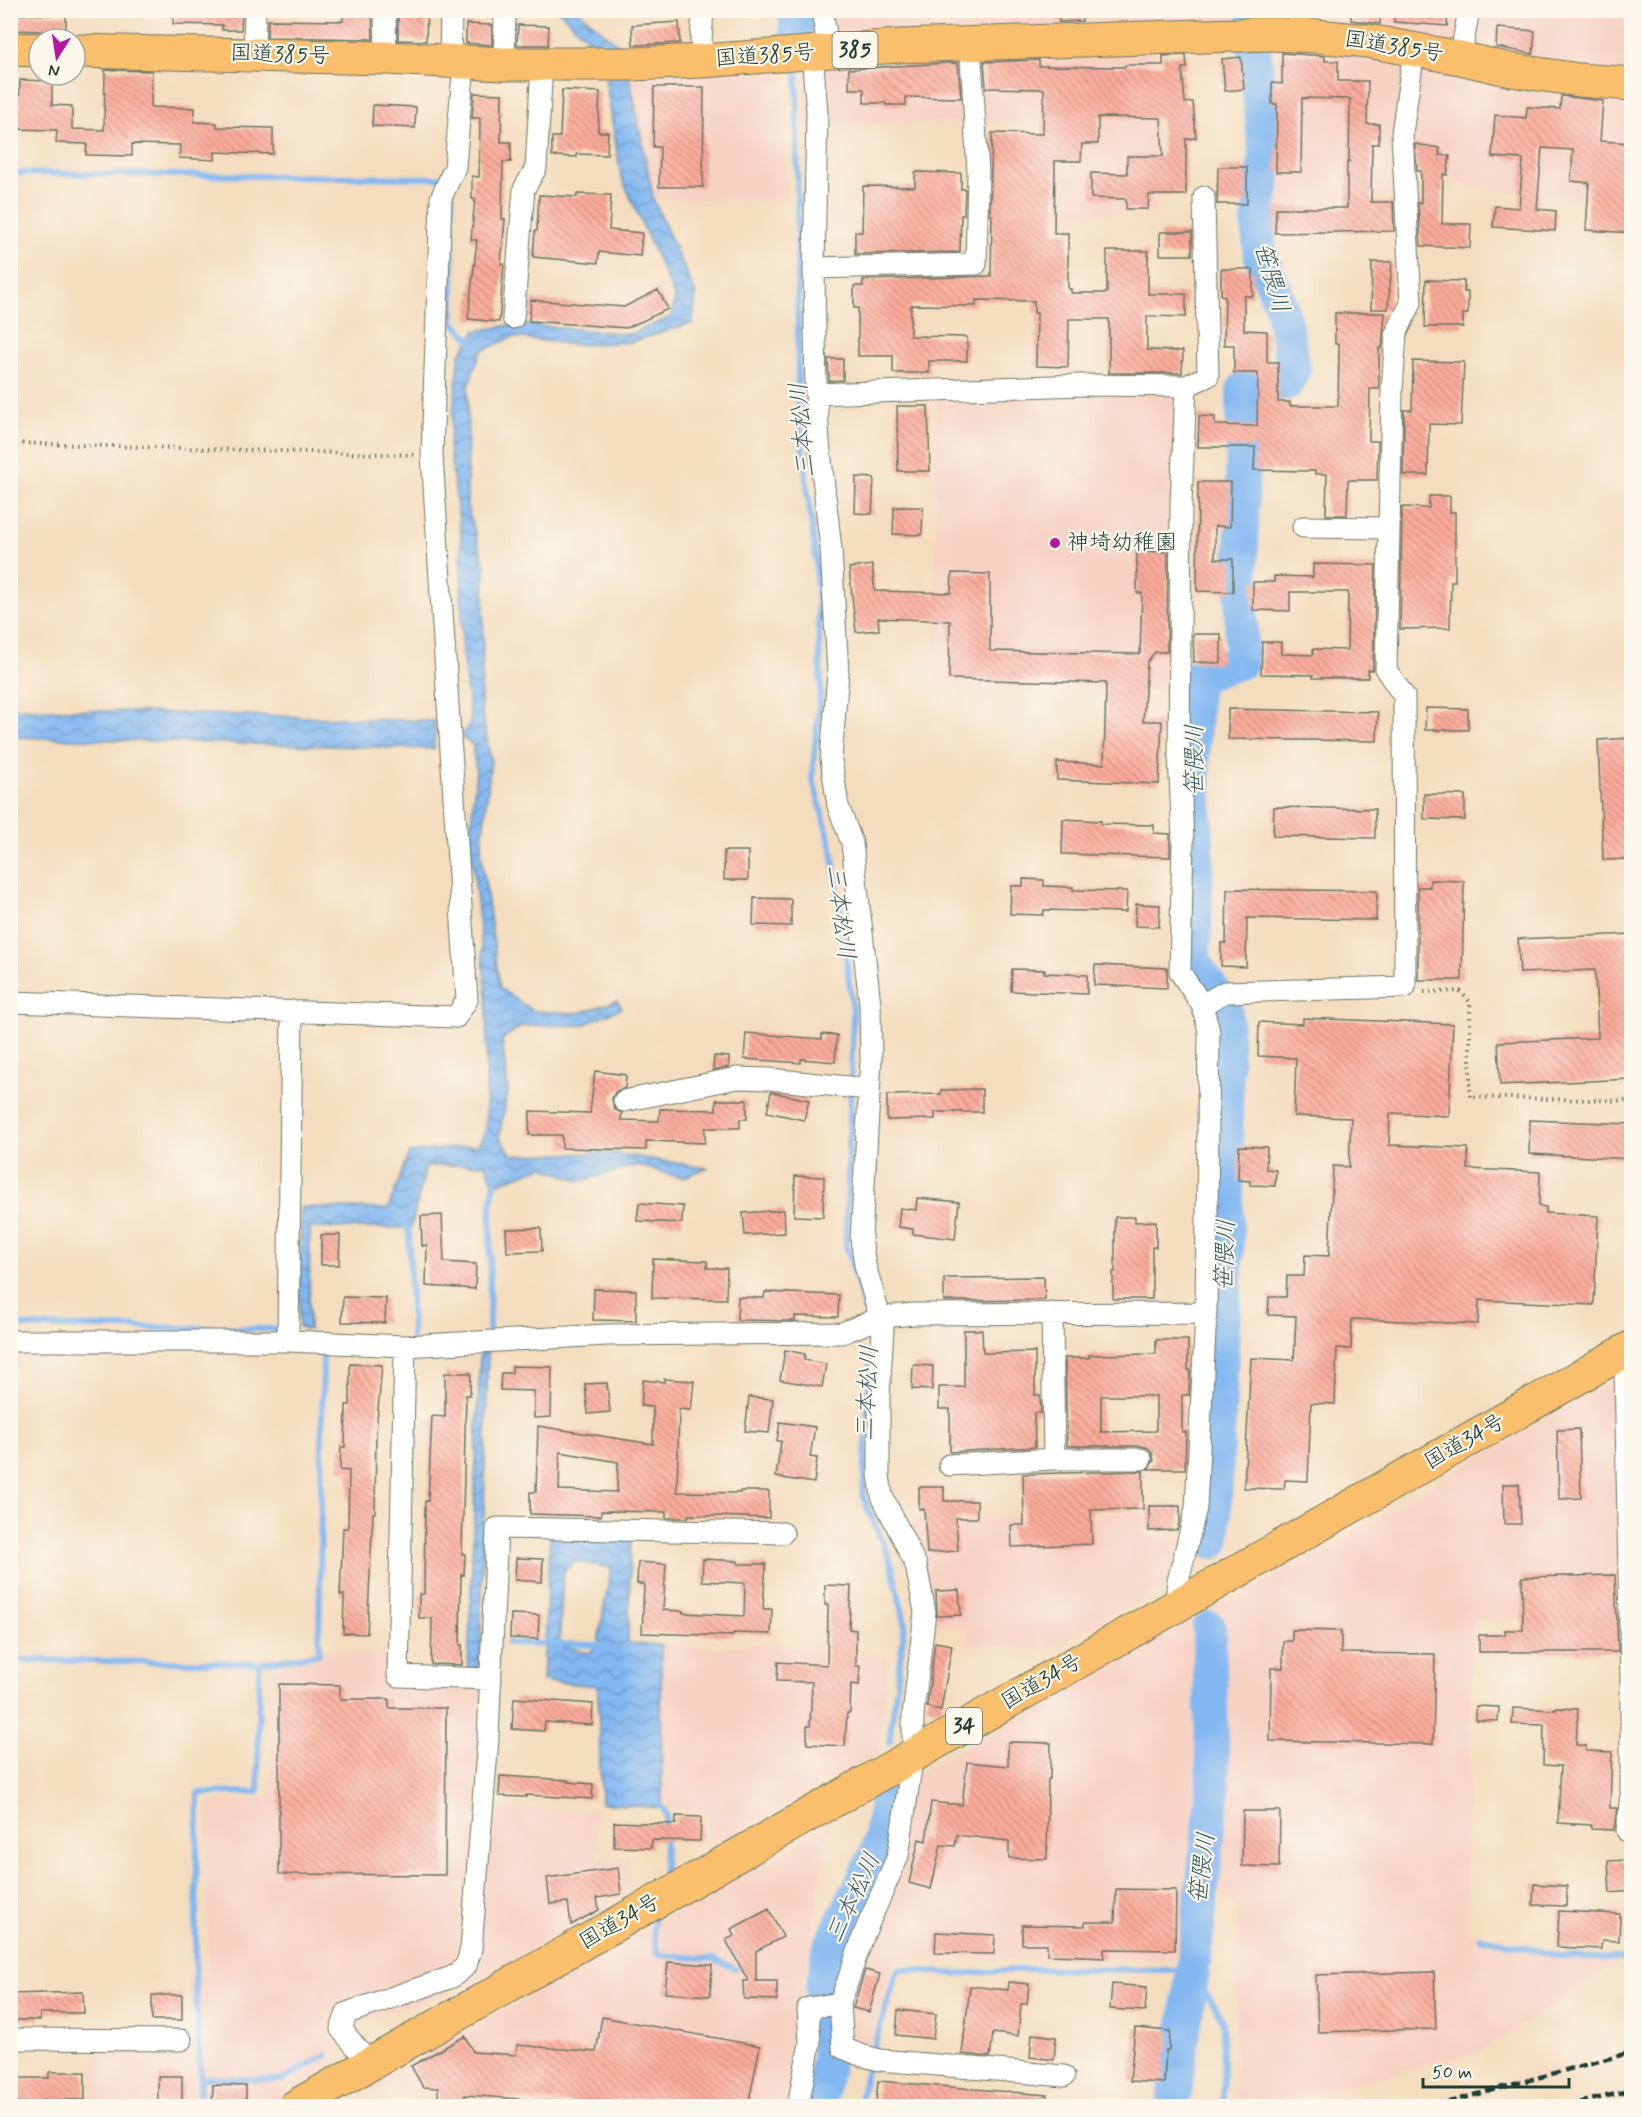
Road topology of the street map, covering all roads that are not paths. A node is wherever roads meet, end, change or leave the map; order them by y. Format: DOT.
graph roads {
  1 [pos="255,10"];
  2 [pos="386,10"];
  3 [pos="451,10"];
  4 [pos="505,10"];
  5 [pos="703,10"];
  6 [pos="822,10"];
  7 [pos="1469,10"];
  8 [pos="970,43"];
  9 [pos="10,50"];
  10 [pos="27,50"];
  11 [pos="1414,50"];
  12 [pos="87,51"];
  13 [pos="821,53"];
  14 [pos="254,54"];
  15 [pos="386,58"];
  16 [pos="1460,58"];
  17 [pos="703,61"];
  18 [pos="457,62"];
  19 [pos="504,64"];
  20 [pos="542,64"];
  21 [pos="1632,84"];
  22 [pos="1204,196"];
  23 [pos="814,268"];
  24 [pos="513,318"];
  25 [pos="1186,386"];
  26 [pos="816,394"];
  27 [pos="1303,527"];
  28 [pos="1389,528"];
  29 [pos="10,1002"];
  30 [pos="1202,1005"];
  31 [pos="292,1011"];
  32 [pos="868,1089"];
  33 [pos="624,1101"];
  34 [pos="1052,1313"];
  35 [pos="1206,1313"];
  36 [pos="882,1317"];
  37 [pos="10,1341"];
  38 [pos="288,1341"];
  39 [pos="405,1346"];
  40 [pos="1626,1350"];
  41 [pos="1054,1459"];
  42 [pos="1141,1459"];
  43 [pos="949,1465"];
  44 [pos="783,1533"];
  45 [pos="1631,1574"];
  46 [pos="1176,1606"];
  47 [pos="491,1678"];
  48 [pos="913,1755"];
  49 [pos="1627,1831"];
  50 [pos="840,2002"];
  51 [pos="10,2039"];
  52 [pos="182,2040"];
  53 [pos="369,2064"];
  54 [pos="1064,2076"];
  55 [pos="296,2106"];
  56 [pos="798,2106"];
  1 -- 14 [label="street"];
  2 -- 15 [label="street"];
  3 -- 18 [label="street"];
  4 -- 19 [label="street"];
  5 -- 17 [label="street"];
  6 -- 13 [label="street"];
  7 -- 16 [label="street"];
  8 -- 11 [label="highway, 国道385号 / 385"];
  8 -- 13 [label="highway, 国道385号 / 385"];
  8 -- 23 [label="street"];
  9 -- 10 [label="highway"];
  11 -- 16 [label="highway, 国道385号 / 385"];
  11 -- 28 [label="street"];
  12 -- 14 [label="highway, 国道385号 / 385"];
  13 -- 17 [label="highway, 国道385号 / 385"];
  13 -- 23 [label="street"];
  14 -- 15 [label="highway, 国道385号 / 385"];
  15 -- 18 [label="highway, 国道385号 / 385"];
  16 -- 21 [label="highway, 国道385号 / 385"];
  17 -- 20 [label="highway, 国道385号 / 385"];
  18 -- 19 [label="highway, 国道385号 / 385"];
  18 -- 31 [label="street"];
  19 -- 20 [label="highway, 国道385号 / 385"];
  20 -- 24 [label="street"];
  22 -- 25 [label="street"];
  23 -- 26 [label="street"];
  25 -- 26 [label="street"];
  25 -- 30 [label="street"];
  26 -- 32 [label="street"];
  27 -- 28 [label="street"];
  28 -- 30 [label="street"];
  29 -- 31 [label="street"];
  30 -- 35 [label="street"];
  31 -- 38 [label="street"];
  32 -- 33 [label="street"];
  32 -- 36 [label="street"];
  34 -- 35 [label="street"];
  34 -- 36 [label="street"];
  34 -- 41 [label="street"];
  35 -- 46 [label="street"];
  36 -- 39 [label="street"];
  36 -- 48 [label="street"];
  37 -- 38 [label="street"];
  38 -- 39 [label="street"];
  39 -- 47 [label="street"];
  40 -- 45 [label="street"];
  40 -- 46 [label="highway, 国道34号 / 34"];
  41 -- 42 [label="street"];
  41 -- 43 [label="street"];
  44 -- 47 [label="street"];
  45 -- 49 [label="street"];
  46 -- 48 [label="highway, 国道34号 / 34"];
  47 -- 53 [label="street"];
  48 -- 50 [label="street"];
  48 -- 53 [label="highway, 国道34号 / 34"];
  50 -- 54 [label="street"];
  50 -- 56 [label="street"];
  51 -- 52 [label="street"];
  53 -- 55 [label="highway, 国道34号 / 34"];
}
